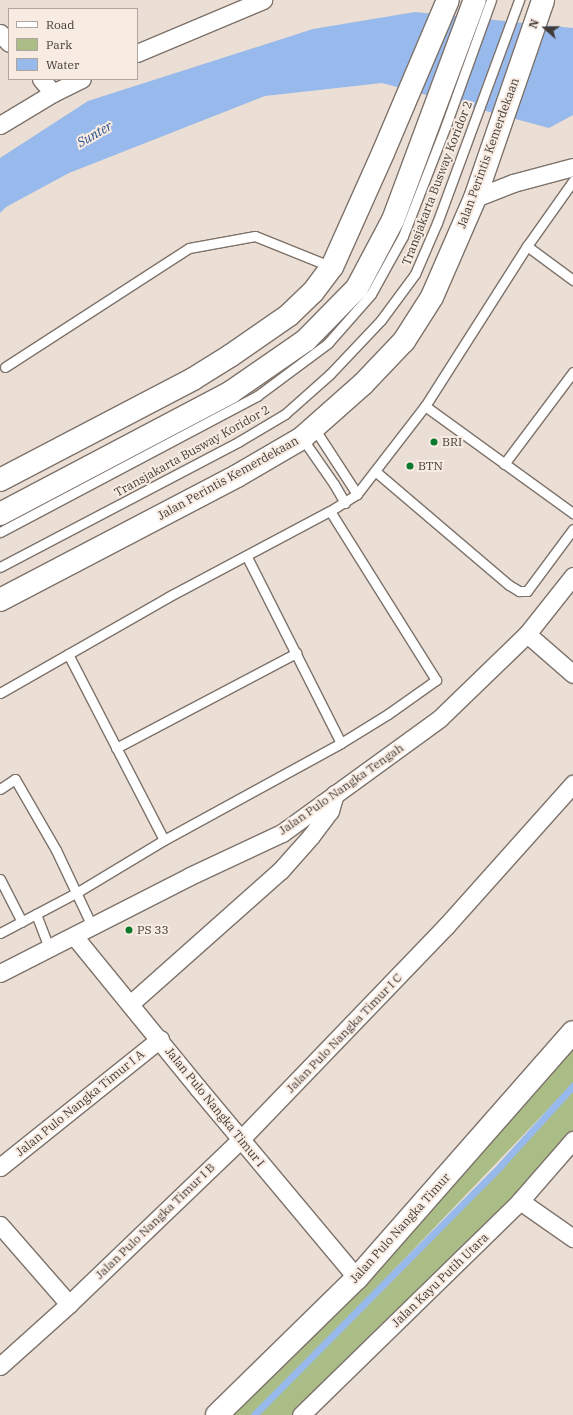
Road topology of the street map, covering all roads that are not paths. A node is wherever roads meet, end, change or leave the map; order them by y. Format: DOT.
graph roads {
  1 [pos="263,0"];
  2 [pos="448,0"];
  3 [pos="475,0"];
  4 [pos="492,0"];
  5 [pos="519,1"];
  6 [pos="543,1"];
  7 [pos="0,33"];
  8 [pos="8,43"];
  9 [pos="138,53"];
  10 [pos="42,80"];
  11 [pos="80,80"];
  12 [pos="53,93"];
  13 [pos="438,121"];
  14 [pos="0,125"];
  15 [pos="573,167"];
  16 [pos="573,181"];
  17 [pos="475,198"];
  18 [pos="527,246"];
  19 [pos="332,267"];
  20 [pos="573,280"];
  21 [pos="5,367"];
  22 [pos="573,372"];
  23 [pos="425,406"];
  24 [pos="308,433"];
  25 [pos="504,464"];
  26 [pos="375,471"];
  27 [pos="0,480"];
  28 [pos="356,494"];
  29 [pos="345,503"];
  30 [pos="330,512"];
  31 [pos="573,513"];
  32 [pos="0,514"];
  33 [pos="573,529"];
  34 [pos="0,532"];
  35 [pos="247,557"];
  36 [pos="0,568"];
  37 [pos="573,576"];
  38 [pos="0,600"];
  39 [pos="527,634"];
  40 [pos="296,653"];
  41 [pos="68,654"];
  42 [pos="573,674"];
  43 [pos="0,693"];
  44 [pos="341,743"];
  45 [pos="116,748"];
  46 [pos="573,784"];
  47 [pos="0,789"];
  48 [pos="335,794"];
  49 [pos="164,840"];
  50 [pos="0,879"];
  51 [pos="76,893"];
  52 [pos="36,914"];
  53 [pos="22,922"];
  54 [pos="92,926"];
  55 [pos="0,933"];
  56 [pos="74,936"];
  57 [pos="49,948"];
  58 [pos="0,973"];
  59 [pos="130,1004"];
  60 [pos="573,1032"];
  61 [pos="160,1039"];
  62 [pos="241,1139"];
  63 [pos="573,1140"];
  64 [pos="0,1167"];
  65 [pos="520,1201"];
  66 [pos="0,1225"];
  67 [pos="573,1238"];
  68 [pos="357,1278"];
  69 [pos="69,1304"];
  70 [pos="0,1366"];
  71 [pos="217,1415"];
  72 [pos="301,1415"];
  1 -- 9 [label="street"];
  2 -- 19 [label="main road"];
  3 -- 13 [label="main road"];
  4 -- 13 [label="lane, Transjakarta Busway Koridor 2"];
  5 -- 36 [label="lane, Transjakarta Busway Koridor 2"];
  6 -- 17 [label="main road, Jalan Perintis Kemerdekaan"];
  7 -- 8 [label="street"];
  10 -- 12 [label="street"];
  11 -- 12 [label="street"];
  12 -- 14 [label="street"];
  13 -- 32 [label="main road"];
  13 -- 34 [label="lane, Transjakarta Busway Koridor 2"];
  15 -- 17 [label="street"];
  16 -- 18 [label="lane"];
  17 -- 24 [label="main road, Jalan Perintis Kemerdekaan"];
  18 -- 20 [label="lane"];
  18 -- 23 [label="lane"];
  19 -- 21 [label="lane"];
  19 -- 27 [label="main road"];
  22 -- 25 [label="lane"];
  23 -- 25 [label="lane"];
  23 -- 26 [label="lane"];
  24 -- 28 [label="lane"];
  24 -- 29 [label="lane"];
  24 -- 38 [label="main road, Jalan Perintis Kemerdekaan"];
  25 -- 31 [label="lane"];
  26 -- 28 [label="lane"];
  26 -- 33 [label="lane"];
  28 -- 29 [label="lane"];
  29 -- 30 [label="lane"];
  30 -- 35 [label="lane"];
  30 -- 44 [label="lane"];
  35 -- 40 [label="lane"];
  35 -- 41 [label="lane"];
  37 -- 39 [label="street, Jalan Pulo Nangka Tengah"];
  39 -- 42 [label="street"];
  39 -- 48 [label="street, Jalan Pulo Nangka Tengah"];
  40 -- 44 [label="lane"];
  40 -- 45 [label="lane"];
  41 -- 43 [label="lane"];
  41 -- 45 [label="lane"];
  44 -- 49 [label="lane"];
  45 -- 49 [label="lane"];
  46 -- 62 [label="street, Jalan Pulo Nangka Timur I C"];
  47 -- 51 [label="lane"];
  48 -- 54 [label="street, Jalan Pulo Nangka Tengah"];
  48 -- 59 [label="street"];
  49 -- 51 [label="lane"];
  50 -- 53 [label="lane"];
  51 -- 52 [label="lane"];
  51 -- 54 [label="lane"];
  52 -- 53 [label="lane"];
  52 -- 57 [label="lane"];
  53 -- 55 [label="lane"];
  54 -- 56 [label="street, Jalan Pulo Nangka Tengah"];
  56 -- 57 [label="street, Jalan Pulo Nangka Tengah"];
  56 -- 59 [label="street, Jalan Pulo Nangka Timur I"];
  57 -- 58 [label="street, Jalan Pulo Nangka Tengah"];
  59 -- 61 [label="street, Jalan Pulo Nangka Timur I"];
  60 -- 68 [label="main road, Jalan Pulo Nangka Timur"];
  61 -- 62 [label="street, Jalan Pulo Nangka Timur I"];
  61 -- 64 [label="street, Jalan Pulo Nangka Timur I A"];
  62 -- 68 [label="street, Jalan Pulo Nangka Timur I"];
  62 -- 69 [label="street, Jalan Pulo Nangka Timur I B"];
  63 -- 65 [label="street, Jalan Kayu Putih Utara"];
  65 -- 67 [label="street"];
  65 -- 72 [label="street, Jalan Kayu Putih Utara"];
  66 -- 69 [label="street"];
  68 -- 71 [label="main road, Jalan Pulo Nangka Timur"];
  69 -- 70 [label="street, Jalan Pulo Nangka Timur I B"];
}
